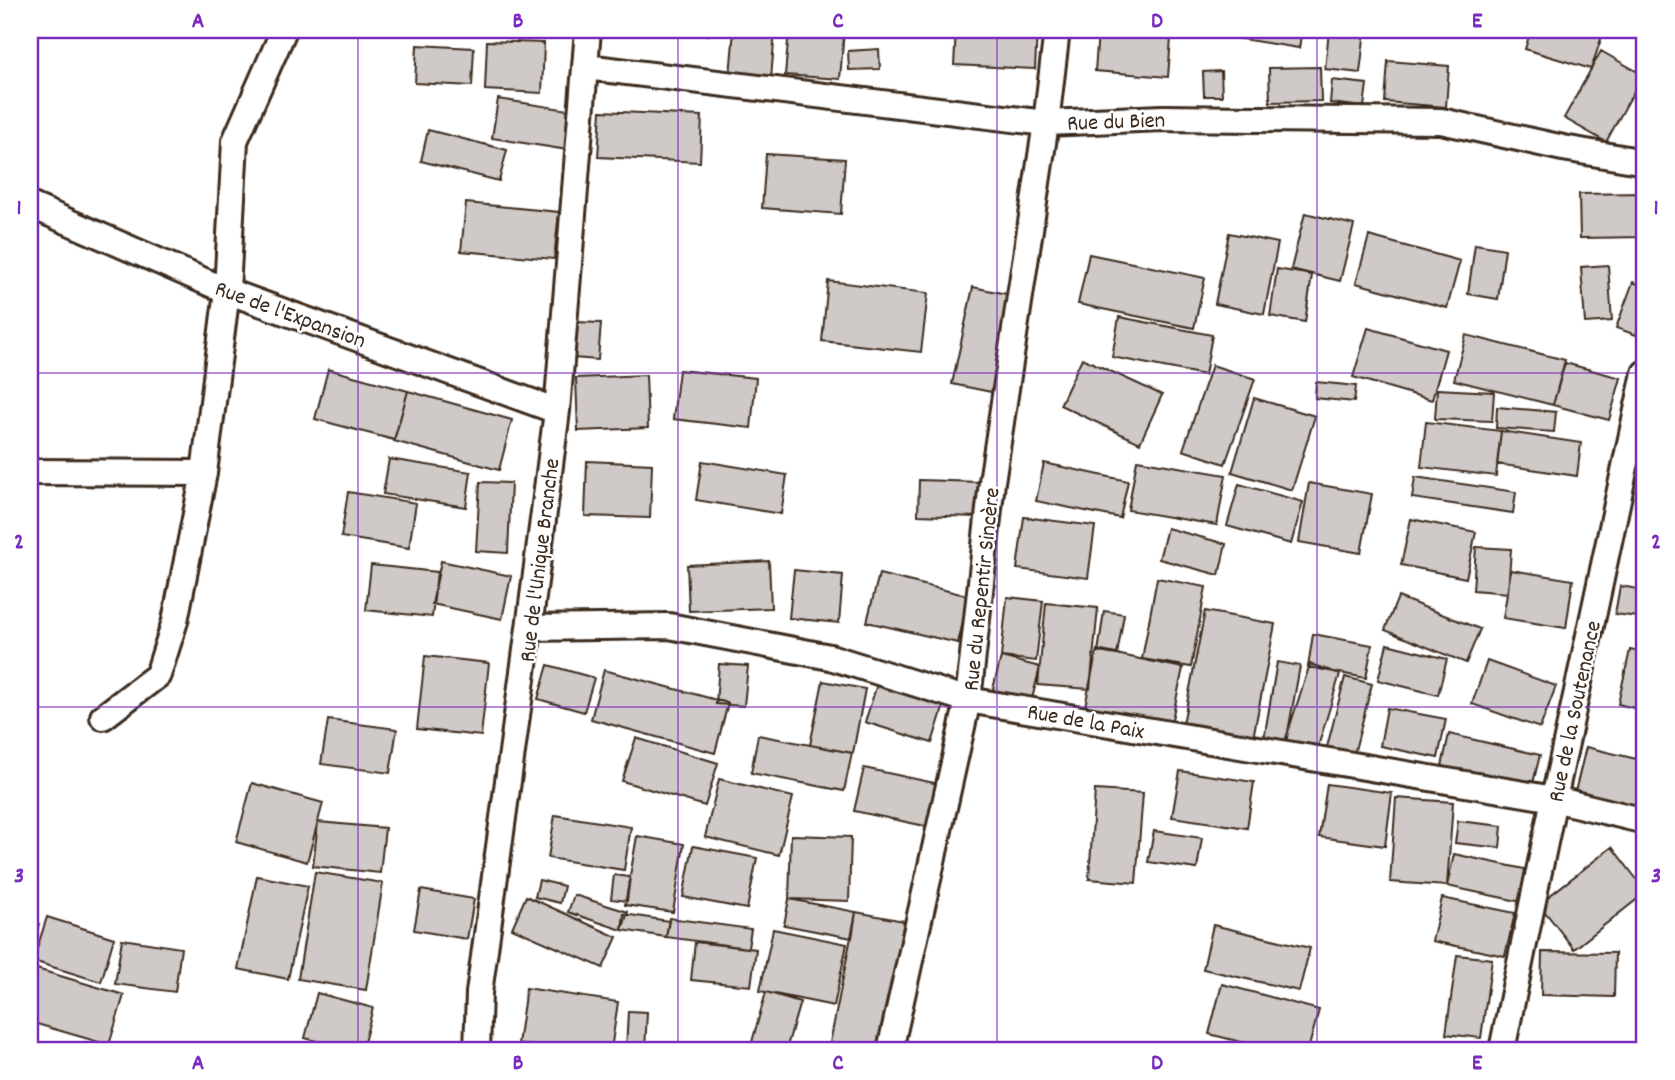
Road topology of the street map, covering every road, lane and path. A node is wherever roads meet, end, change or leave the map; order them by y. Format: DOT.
graph roads {
  1 [pos="284,30"];
  2 [pos="588,30"];
  3 [pos="1057,30"];
  4 [pos="586,67"];
  5 [pos="1046,123"];
  6 [pos="1645,162"];
  7 [pos="30,205"];
  8 [pos="227,291"];
  9 [pos="1645,373"];
  10 [pos="557,411"];
  11 [pos="30,472"];
  12 [pos="204,473"];
  13 [pos="530,628"];
  14 [pos="968,700"];
  15 [pos="103,717"];
  16 [pos="1554,799"];
  17 [pos="1645,821"];
  18 [pos="477,1050"];
  19 [pos="890,1050"];
  20 [pos="1502,1050"];
  1 -- 8 [label="street"];
  2 -- 4 [label="street, Rue de l'Unique Branche"];
  3 -- 5 [label="street, Rue du Repentir Sincère"];
  4 -- 5 [label="street, Rue du Bien"];
  4 -- 10 [label="street, Rue de l'Unique Branche"];
  5 -- 6 [label="street, Rue du Bien"];
  5 -- 14 [label="street, Rue du Repentir Sincère"];
  7 -- 8 [label="street, Rue de l'Expansion"];
  8 -- 10 [label="street, Rue de l'Expansion"];
  8 -- 12 [label="street"];
  9 -- 16 [label="street, Rue de la Soutenance"];
  10 -- 13 [label="street, Rue de l'Unique Branche"];
  11 -- 12 [label="street"];
  12 -- 15 [label="street"];
  13 -- 14 [label="street, Rue de la Paix"];
  13 -- 18 [label="street, Rue de l'Unique Branche"];
  14 -- 16 [label="street, Rue de la Paix"];
  14 -- 19 [label="street, Rue du Repentir Sincère"];
  16 -- 17 [label="street, Rue de la Paix"];
  16 -- 20 [label="street, Rue de la Soutenance"];
}
